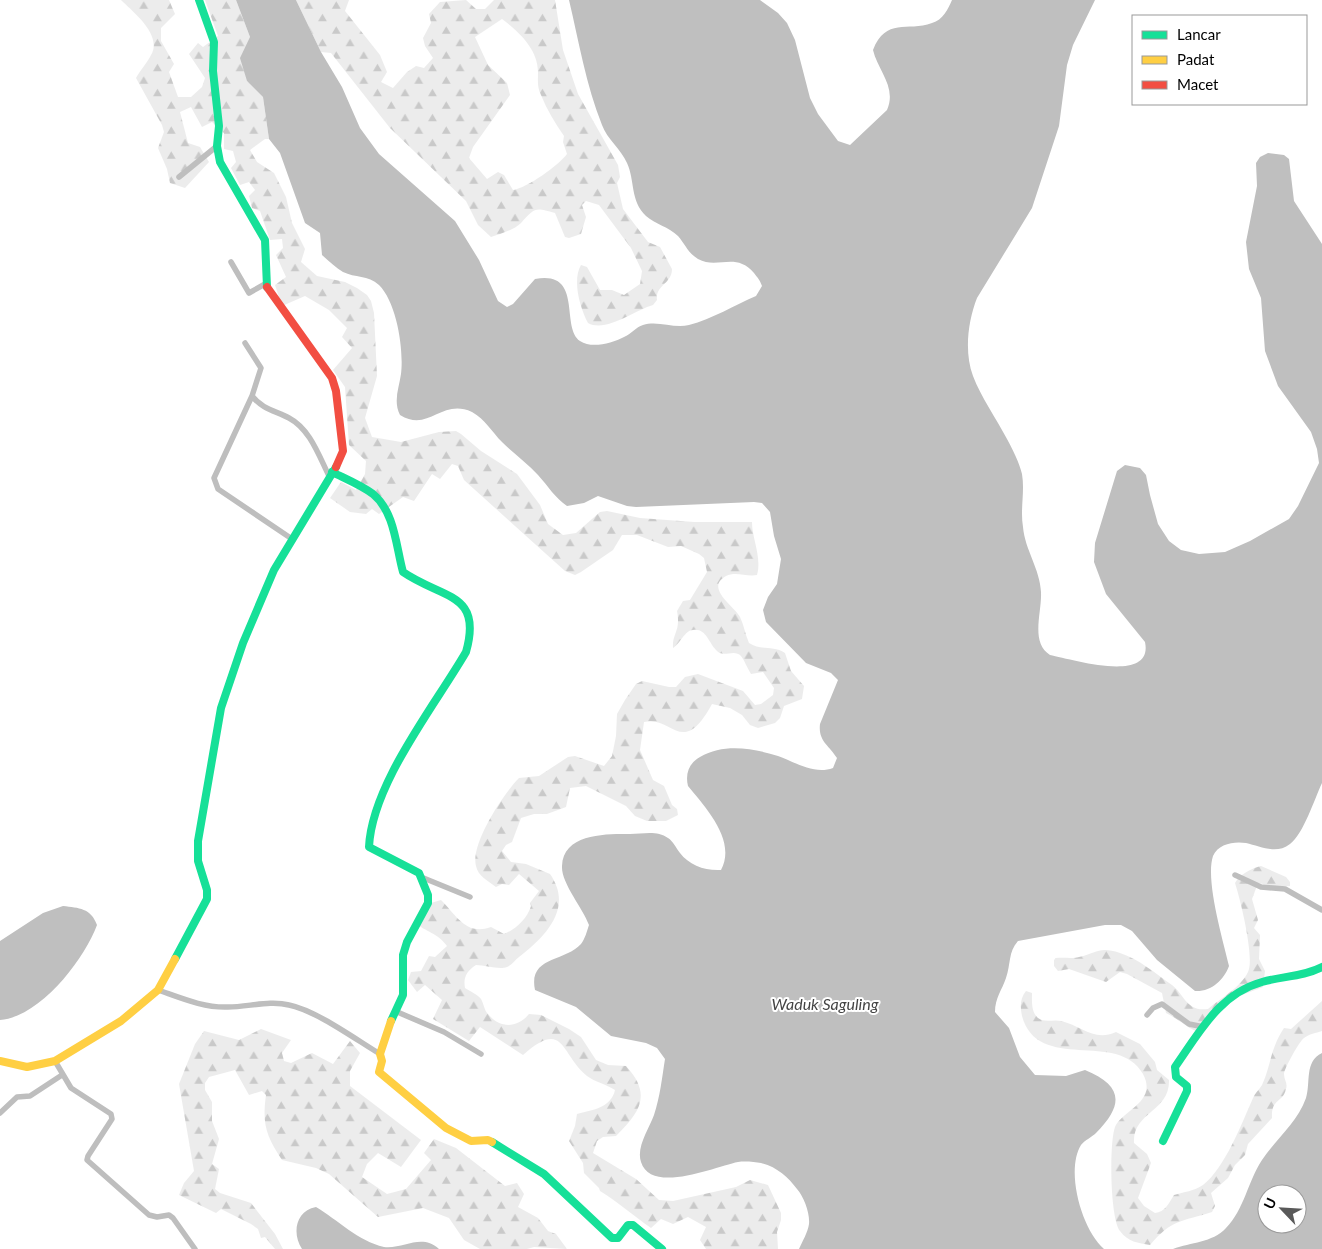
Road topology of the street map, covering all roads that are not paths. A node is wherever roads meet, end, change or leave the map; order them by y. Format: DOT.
graph roads {
  1 [pos="199,0"];
  2 [pos="217,146"];
  3 [pos="178,177"];
  4 [pos="231,262"];
  5 [pos="265,284"];
  6 [pos="245,342"];
  7 [pos="252,396"];
  8 [pos="331,474"];
  9 [pos="292,539"];
  10 [pos="1235,875"];
  11 [pos="421,877"];
  12 [pos="470,898"];
  13 [pos="1322,910"];
  14 [pos="1322,967"];
  15 [pos="158,990"];
  16 [pos="395,1011"];
  17 [pos="1147,1014"];
  18 [pos="1204,1028"];
  19 [pos="380,1054"];
  20 [pos="481,1054"];
  21 [pos="0,1061"];
  22 [pos="55,1061"];
  23 [pos="62,1075"];
  24 [pos="0,1113"];
  25 [pos="1163,1141"];
  26 [pos="195,1249"];
  27 [pos="662,1249"];
  1 -- 2 [label="street"];
  2 -- 3 [label="street"];
  2 -- 5 [label="street"];
  4 -- 5 [label="street"];
  5 -- 8 [label="street"];
  6 -- 7 [label="street"];
  7 -- 8 [label="street"];
  7 -- 9 [label="street"];
  8 -- 9 [label="street"];
  8 -- 11 [label="street"];
  9 -- 15 [label="street"];
  10 -- 13 [label="street"];
  11 -- 12 [label="street"];
  11 -- 16 [label="street"];
  14 -- 18 [label="street"];
  15 -- 19 [label="street"];
  15 -- 22 [label="street"];
  16 -- 19 [label="street"];
  16 -- 20 [label="street"];
  17 -- 18 [label="street"];
  18 -- 25 [label="street"];
  19 -- 27 [label="street"];
  21 -- 22 [label="street"];
  22 -- 23 [label="street"];
  23 -- 24 [label="street"];
  23 -- 26 [label="street"];
}
